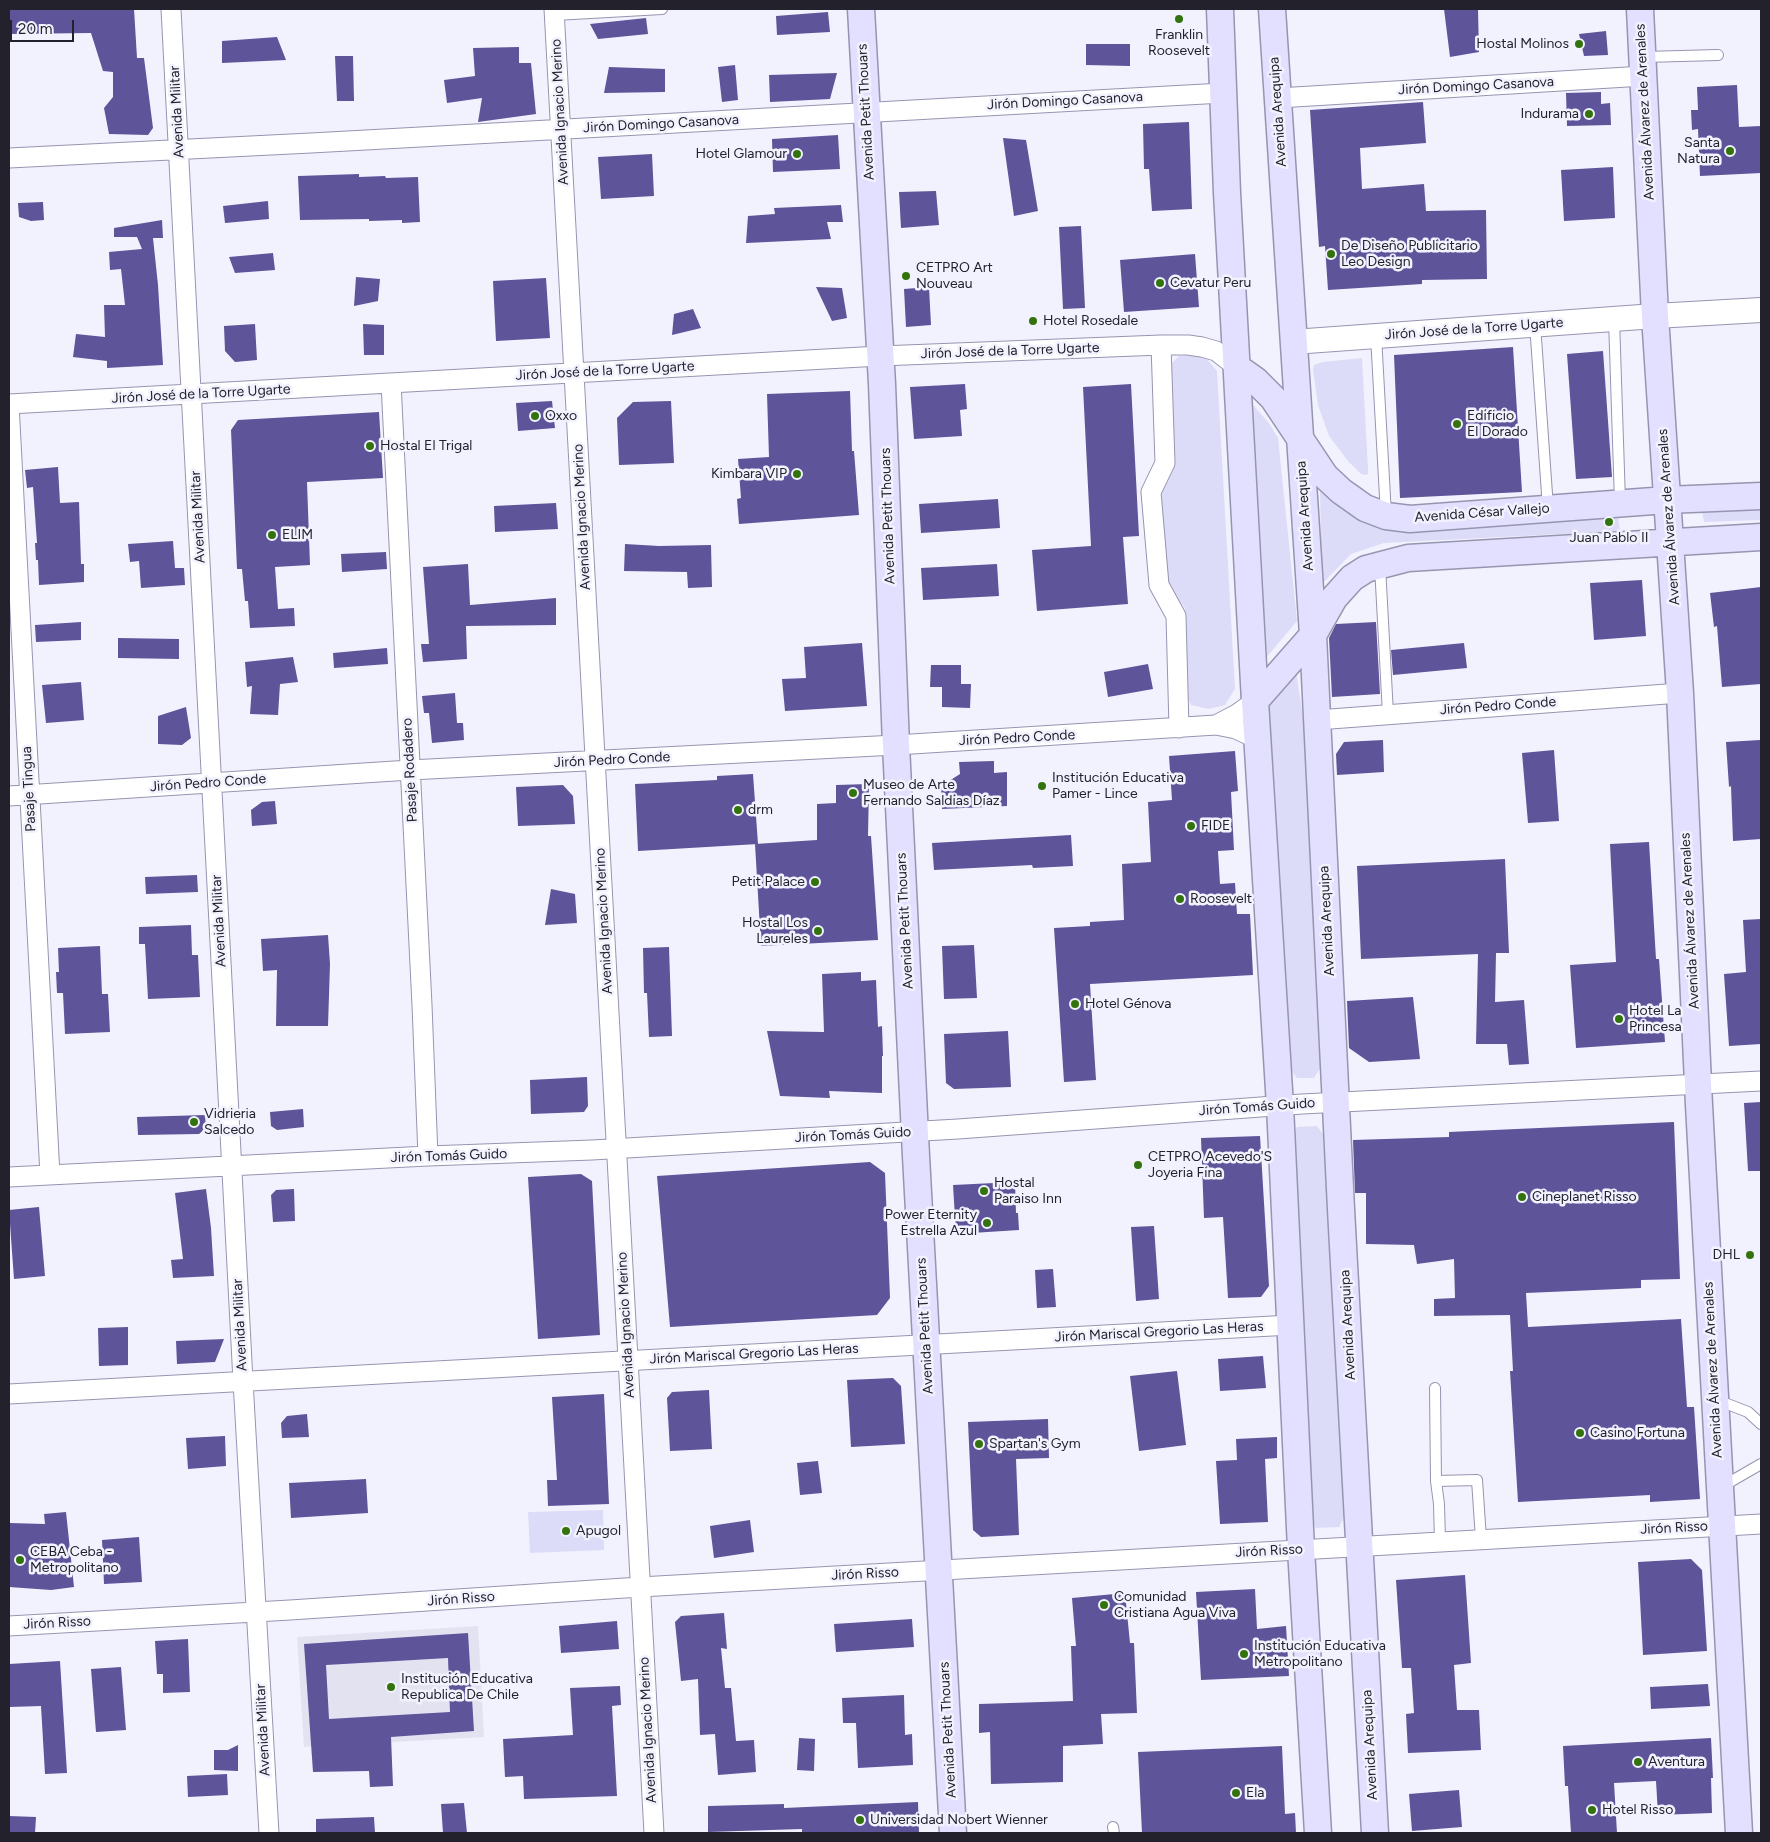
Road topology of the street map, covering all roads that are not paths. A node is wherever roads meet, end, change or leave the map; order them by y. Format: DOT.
graph roads {
  1 [pos="171,9"];
  2 [pos="662,9"];
  3 [pos="861,9"];
  4 [pos="1220,9"];
  5 [pos="1272,9"];
  6 [pos="1640,9"];
  7 [pos="554,12"];
  8 [pos="1718,55"];
  9 [pos="1643,67"];
  10 [pos="1223,93"];
  11 [pos="1278,98"];
  12 [pos="866,112"];
  13 [pos="561,130"];
  14 [pos="178,150"];
  15 [pos="9,158"];
  16 [pos="1761,310"];
  17 [pos="1656,316"];
  18 [pos="1614,319"];
  19 [pos="1235,320"];
  20 [pos="1535,324"];
  21 [pos="1376,336"];
  22 [pos="1293,342"];
  23 [pos="1161,345"];
  24 [pos="1202,347"];
  25 [pos="880,356"];
  26 [pos="1238,368"];
  27 [pos="574,373"];
  28 [pos="391,383"];
  29 [pos="192,394"];
  30 [pos="9,404"];
  31 [pos="1300,439"];
  32 [pos="1761,496"];
  33 [pos="1667,500"];
  34 [pos="1620,503"];
  35 [pos="1548,509"];
  36 [pos="1386,516"];
  37 [pos="1761,538"];
  38 [pos="1671,542"];
  39 [pos="1380,565"];
  40 [pos="1313,635"];
  41 [pos="1680,693"];
  42 [pos="1255,701"];
  43 [pos="1388,714"];
  44 [pos="1317,720"];
  45 [pos="1216,725"];
  46 [pos="1179,728"];
  47 [pos="1258,743"];
  48 [pos="896,745"];
  49 [pos="595,761"];
  50 [pos="410,770"];
  51 [pos="212,783"];
  52 [pos="29,795"];
  53 [pos="9,796"];
  54 [pos="1761,1081"];
  55 [pos="1698,1085"];
  56 [pos="1335,1102"];
  57 [pos="1280,1106"];
  58 [pos="915,1132"];
  59 [pos="616,1148"];
  60 [pos="428,1156"];
  61 [pos="232,1166"];
  62 [pos="50,1175"];
  63 [pos="9,1177"];
  64 [pos="1290,1325"];
  65 [pos="926,1344"];
  66 [pos="628,1361"];
  67 [pos="243,1381"];
  68 [pos="1435,1388"];
  69 [pos="9,1394"];
  70 [pos="1715,1400"];
  71 [pos="1748,1412"];
  72 [pos="1761,1412"];
  73 [pos="1761,1424"];
  74 [pos="1761,1464"];
  75 [pos="1436,1481"];
  76 [pos="1720,1488"];
  77 [pos="1761,1524"];
  78 [pos="1722,1526"];
  79 [pos="1481,1539"];
  80 [pos="1440,1541"];
  81 [pos="1359,1546"];
  82 [pos="1301,1549"];
  83 [pos="940,1570"];
  84 [pos="640,1587"];
  85 [pos="256,1612"];
  86 [pos="9,1626"];
  87 [pos="269,1833"];
  88 [pos="654,1833"];
  89 [pos="953,1833"];
  90 [pos="1318,1833"];
  91 [pos="1375,1833"];
  92 [pos="1739,1833"];
  1 -- 14 [label="street, Avenida Militar"];
  2 -- 7 [label="lane"];
  3 -- 12 [label="main road, Avenida Petit Thouars"];
  4 -- 10 [label="main road"];
  5 -- 11 [label="main road, Avenida Arequipa"];
  6 -- 9 [label="main road, Avenida Álvarez de Arenales"];
  7 -- 13 [label="street, Avenida Ignacio Merino"];
  8 -- 9 [label="lane"];
  9 -- 11 [label="street, Jirón Domingo Casanova"];
  9 -- 17 [label="main road, Avenida Álvarez de Arenales"];
  10 -- 12 [label="street, Jirón Domingo Casanova"];
  10 -- 19 [label="main road"];
  11 -- 22 [label="main road, Avenida Arequipa"];
  12 -- 13 [label="street, Jirón Domingo Casanova"];
  12 -- 25 [label="main road, Avenida Petit Thouars"];
  13 -- 14 [label="street, Jirón Domingo Casanova"];
  13 -- 27 [label="street, Avenida Ignacio Merino"];
  14 -- 15 [label="street, Jirón Domingo Casanova"];
  14 -- 29 [label="street, Avenida Militar"];
  16 -- 17 [label="street, Jirón José de la Torre Ugarte"];
  17 -- 18 [label="street, Jirón José de la Torre Ugarte"];
  17 -- 33 [label="main road, Avenida Álvarez de Arenales"];
  18 -- 20 [label="street, Jirón José de la Torre Ugarte"];
  18 -- 34 [label="lane"];
  19 -- 24 [label="street"];
  19 -- 26 [label="main road"];
  20 -- 21 [label="street, Jirón José de la Torre Ugarte"];
  20 -- 35 [label="lane"];
  21 -- 22 [label="street, Jirón José de la Torre Ugarte"];
  21 -- 36 [label="lane"];
  22 -- 31 [label="main road, Avenida Arequipa"];
  23 -- 24 [label="street, Jirón José de la Torre Ugarte"];
  23 -- 25 [label="street, Jirón José de la Torre Ugarte"];
  23 -- 46 [label="street"];
  24 -- 26 [label="street, Jirón José de la Torre Ugarte"];
  25 -- 27 [label="street, Jirón José de la Torre Ugarte"];
  25 -- 48 [label="main road, Avenida Petit Thouars"];
  26 -- 31 [label="main road, Avenida César Vallejo"];
  26 -- 42 [label="main road"];
  27 -- 28 [label="street, Jirón José de la Torre Ugarte"];
  27 -- 49 [label="street, Avenida Ignacio Merino"];
  28 -- 29 [label="street, Jirón José de la Torre Ugarte"];
  28 -- 50 [label="street, Pasaje Rodadero"];
  29 -- 30 [label="street, Jirón José de la Torre Ugarte"];
  29 -- 51 [label="street, Avenida Militar"];
  30 -- 52 [label="street, Pasaje Tingua"];
  31 -- 36 [label="main road, Avenida César Vallejo"];
  31 -- 40 [label="main road, Avenida Arequipa"];
  32 -- 33 [label="main road, Avenida César Vallejo"];
  33 -- 34 [label="main road, Avenida César Vallejo"];
  33 -- 38 [label="main road, Avenida Álvarez de Arenales"];
  34 -- 35 [label="main road, Avenida César Vallejo"];
  35 -- 36 [label="main road, Avenida César Vallejo"];
  37 -- 38 [label="main road"];
  38 -- 39 [label="main road"];
  38 -- 41 [label="main road, Avenida Álvarez de Arenales"];
  39 -- 40 [label="main road"];
  39 -- 43 [label="lane"];
  40 -- 42 [label="main road"];
  40 -- 44 [label="main road, Avenida Arequipa"];
  41 -- 43 [label="street, Jirón Pedro Conde"];
  41 -- 55 [label="main road, Avenida Álvarez de Arenales"];
  42 -- 45 [label="street, Jirón Pedro Conde"];
  42 -- 47 [label="main road"];
  43 -- 44 [label="street, Jirón Pedro Conde"];
  44 -- 56 [label="main road, Avenida Arequipa"];
  45 -- 46 [label="street, Jirón Pedro Conde"];
  45 -- 47 [label="street, Jirón Pedro Conde"];
  46 -- 48 [label="street, Jirón Pedro Conde"];
  47 -- 57 [label="main road"];
  48 -- 49 [label="street, Jirón Pedro Conde"];
  48 -- 58 [label="main road, Avenida Petit Thouars"];
  49 -- 50 [label="street, Jirón Pedro Conde"];
  49 -- 59 [label="street, Avenida Ignacio Merino"];
  50 -- 51 [label="street, Jirón Pedro Conde"];
  50 -- 60 [label="street, Pasaje Rodadero"];
  51 -- 52 [label="street, Jirón Pedro Conde"];
  51 -- 61 [label="street, Avenida Militar"];
  52 -- 53 [label="street, Jirón Pedro Conde"];
  52 -- 62 [label="street, Pasaje Tingua"];
  54 -- 55 [label="street, Jirón Tomás Guido"];
  55 -- 56 [label="street, Jirón Tomás Guido"];
  55 -- 70 [label="main road, Avenida Álvarez de Arenales"];
  56 -- 57 [label="street, Jirón Tomás Guido"];
  56 -- 81 [label="main road, Avenida Arequipa"];
  57 -- 58 [label="street, Jirón Tomás Guido"];
  57 -- 64 [label="main road"];
  58 -- 59 [label="street, Jirón Tomás Guido"];
  58 -- 65 [label="main road, Avenida Petit Thouars"];
  59 -- 60 [label="street, Jirón Tomás Guido"];
  59 -- 66 [label="street, Avenida Ignacio Merino"];
  60 -- 61 [label="street, Jirón Tomás Guido"];
  61 -- 62 [label="street, Jirón Tomás Guido"];
  61 -- 67 [label="street, Avenida Militar"];
  62 -- 63 [label="street, Jirón Tomás Guido"];
  64 -- 65 [label="street, Jirón Mariscal Gregorio Las Heras"];
  64 -- 82 [label="main road"];
  65 -- 66 [label="street, Jirón Mariscal Gregorio Las Heras"];
  65 -- 83 [label="main road, Avenida Petit Thouars"];
  66 -- 67 [label="street, Jirón Mariscal Gregorio Las Heras"];
  66 -- 84 [label="street, Avenida Ignacio Merino"];
  67 -- 69 [label="street, Jirón Mariscal Gregorio Las Heras"];
  67 -- 85 [label="street, Avenida Militar"];
  68 -- 75 [label="lane"];
  70 -- 71 [label="lane"];
  70 -- 76 [label="main road, Avenida Álvarez de Arenales"];
  71 -- 72 [label="lane"];
  71 -- 73 [label="lane"];
  74 -- 76 [label="lane"];
  75 -- 79 [label="lane"];
  75 -- 80 [label="lane"];
  76 -- 78 [label="main road, Avenida Álvarez de Arenales"];
  77 -- 78 [label="street, Jirón Risso"];
  78 -- 79 [label="street, Jirón Risso"];
  78 -- 92 [label="main road, Avenida Álvarez de Arenales"];
  79 -- 80 [label="street, Jirón Risso"];
  80 -- 81 [label="street, Jirón Risso"];
  81 -- 82 [label="street, Jirón Risso"];
  81 -- 91 [label="main road, Avenida Arequipa"];
  82 -- 83 [label="street, Jirón Risso"];
  82 -- 90 [label="main road"];
  83 -- 84 [label="street, Jirón Risso"];
  83 -- 89 [label="main road, Avenida Petit Thouars"];
  84 -- 85 [label="street, Jirón Risso"];
  84 -- 88 [label="street, Avenida Ignacio Merino"];
  85 -- 86 [label="street, Jirón Risso"];
  85 -- 87 [label="street, Avenida Militar"];
}
